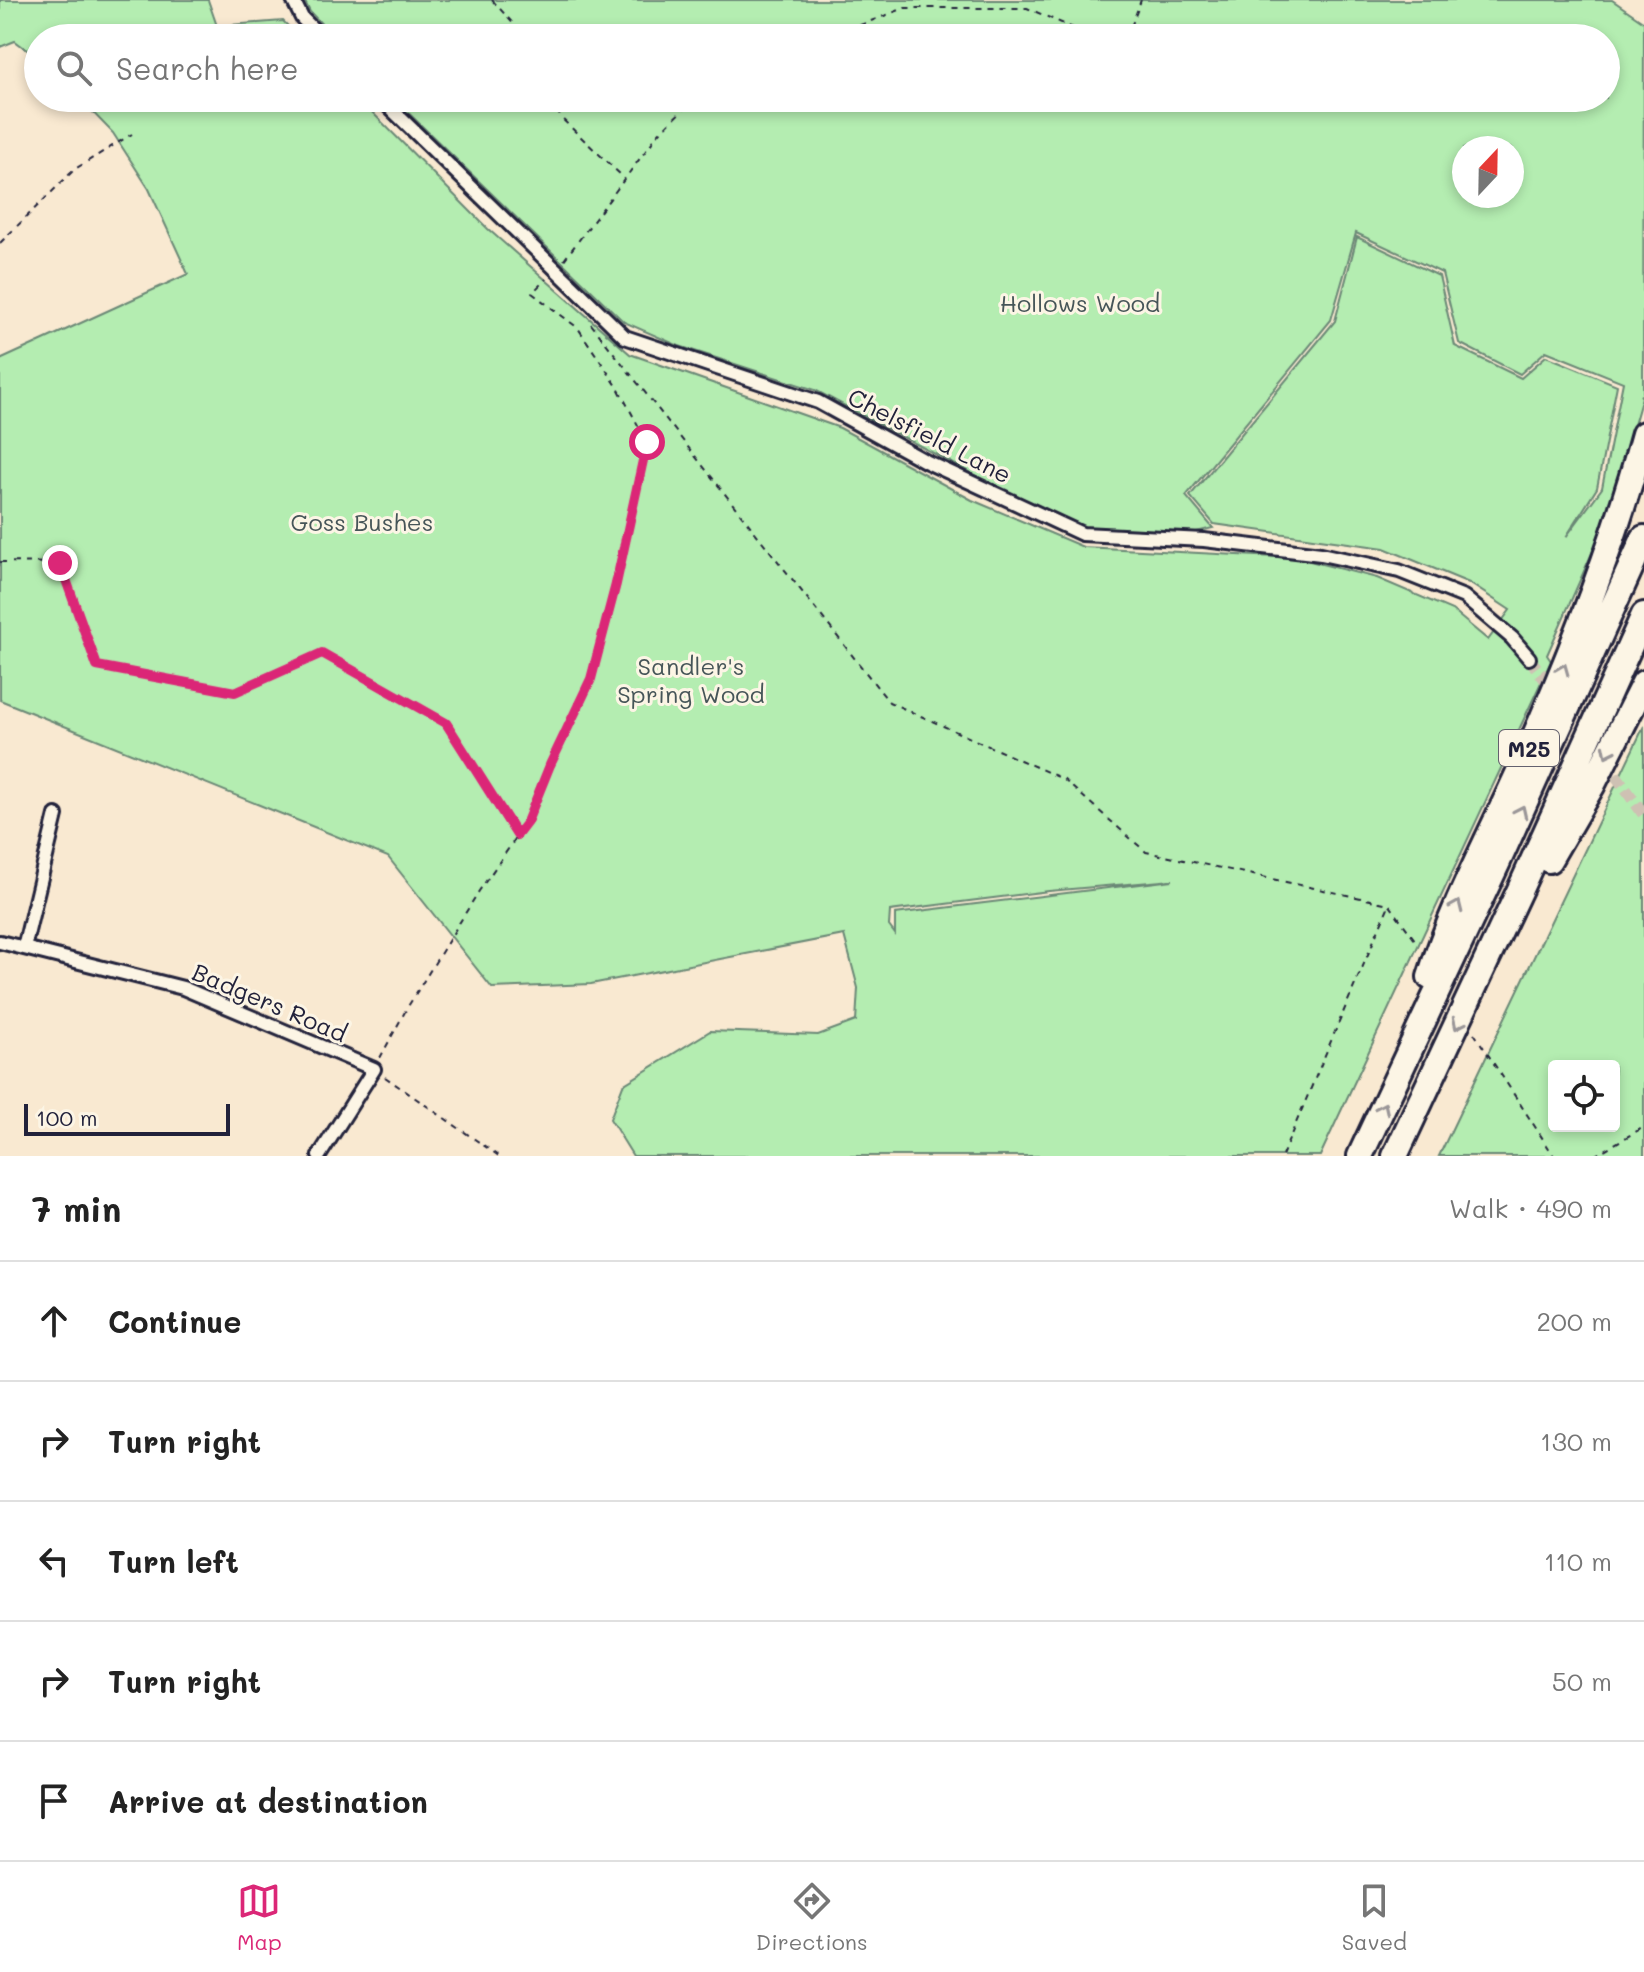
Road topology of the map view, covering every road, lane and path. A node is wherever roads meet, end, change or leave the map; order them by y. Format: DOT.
graph roads {
  1 [pos="293,0"];
  2 [pos="492,0"];
  3 [pos="1141,0"];
  4 [pos="308,24"];
  5 [pos="513,24"];
  6 [pos="863,24"];
  7 [pos="1064,24"];
  8 [pos="1132,24"];
  9 [pos="394,112"];
  10 [pos="559,112"];
  11 [pos="681,112"];
  12 [pos="132,134"];
  13 [pos="625,179"];
  14 [pos="0,243"];
  15 [pos="557,270"];
  16 [pos="591,323"];
  17 [pos="1644,434"];
  18 [pos="1644,538"];
  19 [pos="0,562"];
  20 [pos="1644,615"];
  21 [pos="1529,658"];
  22 [pos="1644,683"];
  23 [pos="56,815"];
  24 [pos="517,835"];
  25 [pos="1389,904"];
  26 [pos="1415,940"];
  27 [pos="0,942"];
  28 [pos="24,948"];
  29 [pos="1491,954"];
  30 [pos="1473,1033"];
  31 [pos="1406,1060"];
  32 [pos="374,1069"];
  33 [pos="1644,1127"];
  34 [pos="319,1156"];
  35 [pos="499,1156"];
  36 [pos="1282,1156"];
  37 [pos="1360,1156"];
  38 [pos="1395,1156"];
  39 [pos="1554,1156"];
  40 [pos="1594,1156"];
  1 -- 4 [label="street"];
  2 -- 5 [label="path"];
  3 -- 8 [label="path"];
  6 -- 7 [label="path"];
  9 -- 15 [label="street, Chelsfield Lane"];
  10 -- 13 [label="path"];
  11 -- 13 [label="path"];
  12 -- 14 [label="path"];
  13 -- 15 [label="path"];
  15 -- 21 [label="street, Chelsfield Lane"];
  15 -- 24 [label="path"];
  16 -- 25 [label="path"];
  31 -- 17 [label="highway, M25, one-way"];
  31 -- 18 [label="highway, M25, one-way"];
  19 -- 24 [label="path"];
  20 -- 29 [label="highway, M25"];
  22 -- 29 [label="highway, M25, one-way"];
  23 -- 28 [label="street"];
  24 -- 32 [label="path"];
  25 -- 26 [label="path"];
  25 -- 36 [label="path"];
  27 -- 28 [label="street, Badgers Road"];
  28 -- 32 [label="street, Badgers Road"];
  29 -- 38 [label="highway, M25, one-way"];
  30 -- 39 [label="path"];
  37 -- 31 [label="highway, M25, one-way"];
  32 -- 34 [label="street"];
  32 -- 35 [label="path"];
  33 -- 40 [label="path"];
}
